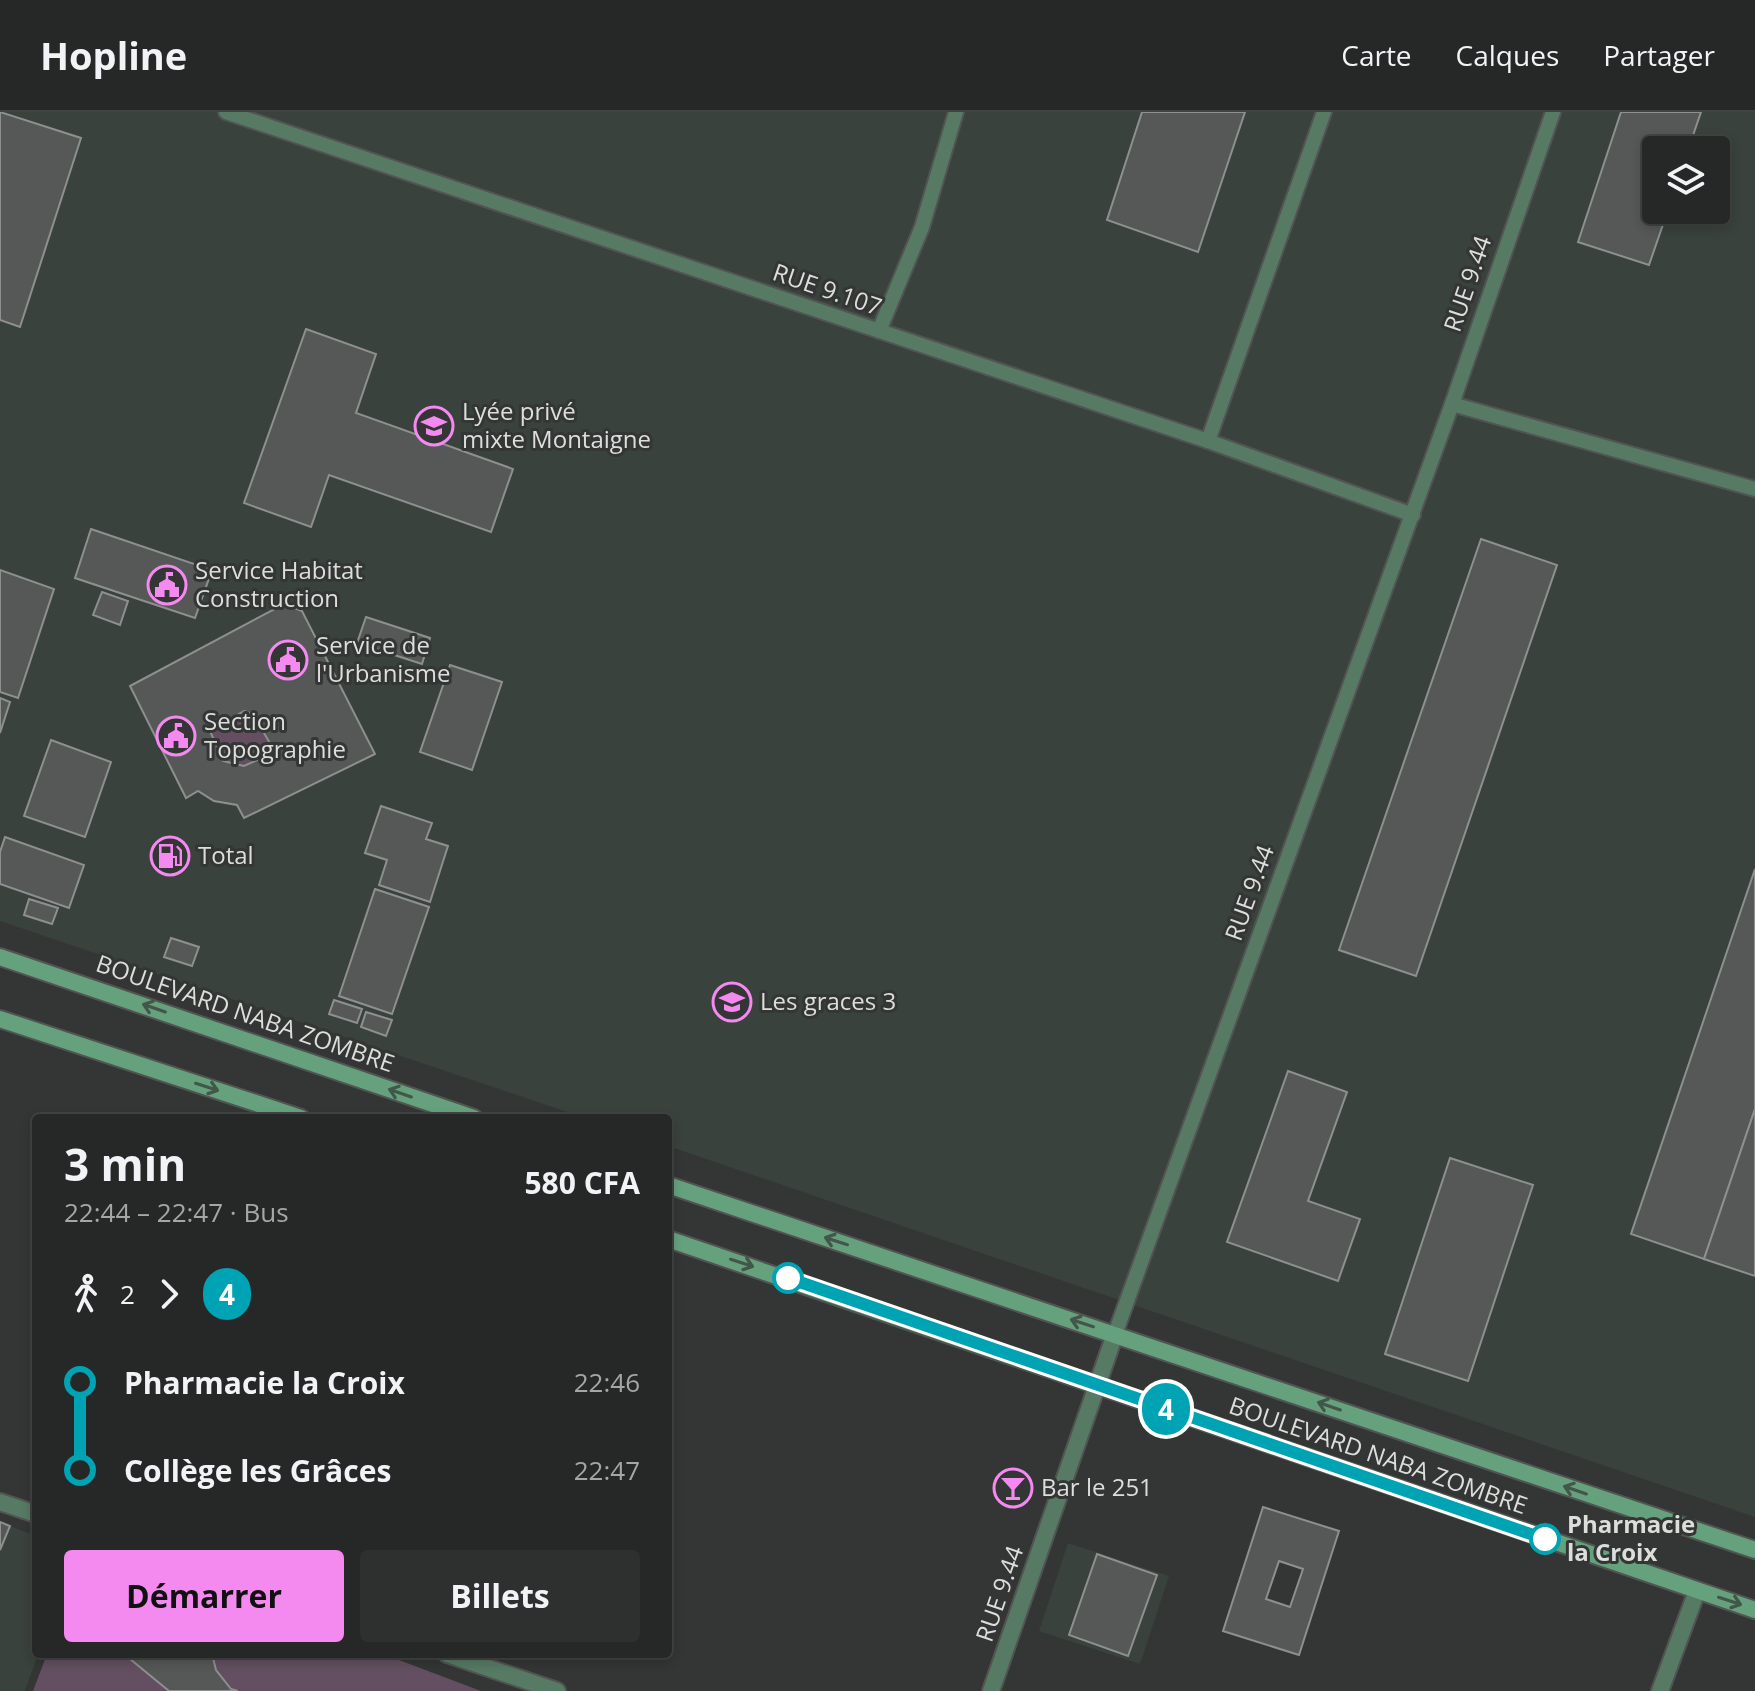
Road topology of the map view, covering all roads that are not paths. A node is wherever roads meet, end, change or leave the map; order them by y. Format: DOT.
graph roads {
  1 [pos="226,112"];
  2 [pos="956,112"];
  3 [pos="1324,112"];
  4 [pos="1553,112"];
  5 [pos="879,331"];
  6 [pos="1452,404"];
  7 [pos="1208,441"];
  8 [pos="1755,489"];
  9 [pos="1413,515"];
  10 [pos="0,957"];
  11 [pos="0,1019"];
  12 [pos="289,1114"];
  13 [pos="462,1114"];
  14 [pos="672,1186"];
  15 [pos="672,1240"];
  16 [pos="1115,1334"];
  17 [pos="1099,1386"];
  18 [pos="0,1502"];
  19 [pos="32,1513"];
  20 [pos="1755,1550"];
  21 [pos="1697,1591"];
  22 [pos="1755,1610"];
  23 [pos="459,1658"];
  24 [pos="557,1691"];
  25 [pos="991,1691"];
  26 [pos="1660,1691"];
  1 -- 5 [label="lane, RUE 9.107"];
  2 -- 5 [label="lane"];
  3 -- 7 [label="lane"];
  4 -- 6 [label="lane, RUE 9.44"];
  5 -- 7 [label="lane, RUE 9.107"];
  6 -- 8 [label="lane"];
  6 -- 9 [label="lane, RUE 9.44"];
  7 -- 9 [label="lane, RUE 9.107"];
  9 -- 16 [label="lane, RUE 9.44"];
  13 -- 10 [label="main road, BOULEVARD NABA ZOMBRE, one-way"];
  11 -- 12 [label="main road, one-way"];
  16 -- 14 [label="main road, BOULEVARD NABA ZOMBRE, one-way"];
  15 -- 17 [label="main road, BOULEVARD NABA ZOMBRE, one-way"];
  16 -- 17 [label="street, RUE 9.44"];
  20 -- 16 [label="main road, BOULEVARD NABA ZOMBRE, one-way"];
  17 -- 21 [label="main road, BOULEVARD NABA ZOMBRE"];
  17 -- 25 [label="street, RUE 9.44"];
  18 -- 19 [label="street"];
  21 -- 22 [label="main road, BOULEVARD NABA ZOMBRE, one-way"];
  21 -- 26 [label="street"];
  23 -- 24 [label="street"];
}
